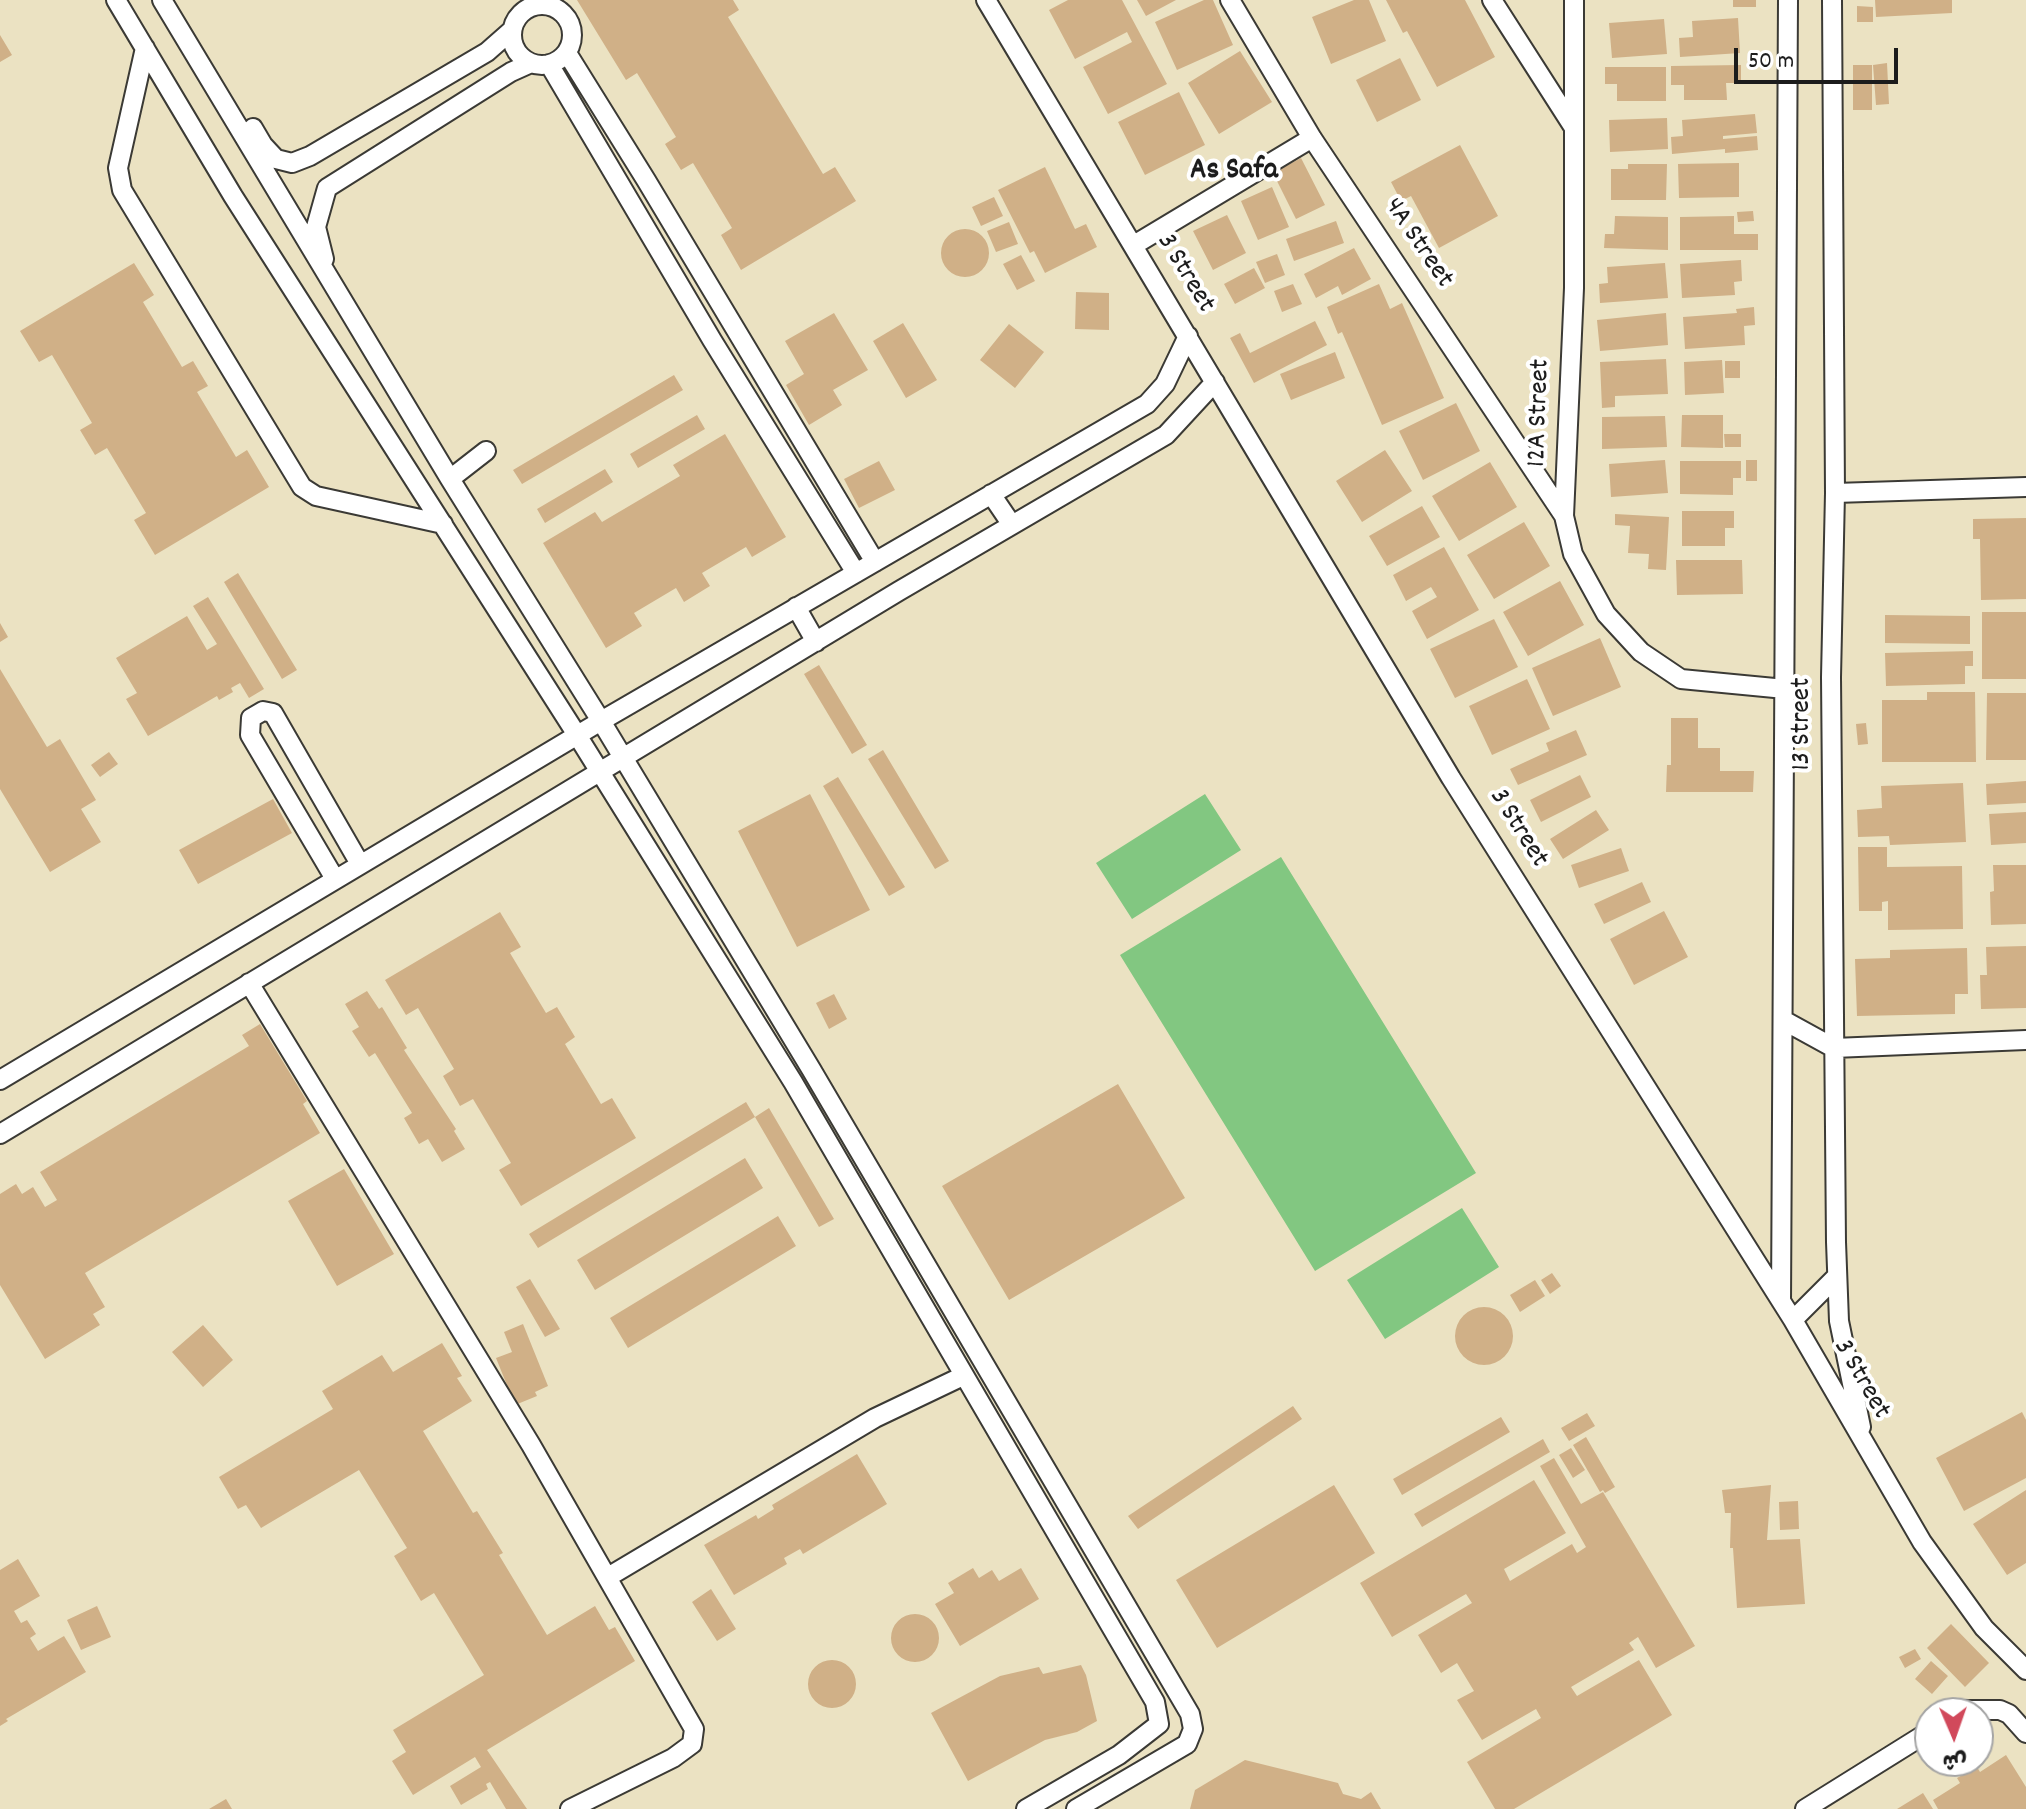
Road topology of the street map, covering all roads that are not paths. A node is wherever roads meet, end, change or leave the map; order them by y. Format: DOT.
graph roads {
  1 [pos="116,0"];
  2 [pos="162,0"];
  3 [pos="506,0"];
  4 [pos="986,0"];
  5 [pos="1230,0"];
  6 [pos="1492,0"];
  7 [pos="1574,0"];
  8 [pos="1788,0"];
  9 [pos="1832,0"];
  10 [pos="539,2"];
  11 [pos="514,24"];
  12 [pos="145,48"];
  13 [pos="567,53"];
  14 [pos="540,64"];
  15 [pos="222,100"];
  16 [pos="1574,128"];
  17 [pos="1312,138"];
  18 [pos="1134,245"];
  19 [pos="329,277"];
  20 [pos="1188,336"];
  21 [pos="1215,382"];
  22 [pos="1147,404"];
  23 [pos="1166,435"];
  24 [pos="486,451"];
  25 [pos="450,479"];
  26 [pos="2026,487"];
  27 [pos="1835,493"];
  28 [pos="991,494"];
  29 [pos="1564,516"];
  30 [pos="443,524"];
  31 [pos="1012,525"];
  32 [pos="875,562"];
  33 [pos="856,573"];
  34 [pos="796,607"];
  35 [pos="816,642"];
  36 [pos="1785,689"];
  37 [pos="601,721"];
  38 [pos="577,735"];
  39 [pos="624,759"];
  40 [pos="600,772"];
  41 [pos="360,864"];
  42 [pos="335,879"];
  43 [pos="249,983"];
  44 [pos="1783,1020"];
  45 [pos="2026,1040"];
  46 [pos="1834,1048"];
  47 [pos="811,1069"];
  48 [pos="0,1080"];
  49 [pos="793,1082"];
  50 [pos="0,1134"];
  51 [pos="1837,1276"];
  52 [pos="1781,1301"];
  53 [pos="1793,1320"];
  54 [pos="976,1347"];
  55 [pos="953,1358"];
  56 [pos="963,1376"];
  57 [pos="1865,1445"];
  58 [pos="614,1573"];
  59 [pos="2026,1670"];
  60 [pos="1994,1710"];
  61 [pos="1159,1724"];
  62 [pos="1193,1729"];
  63 [pos="2026,1733"];
  64 [pos="1914,1741"];
  65 [pos="570,1809"];
  66 [pos="1026,1809"];
  67 [pos="1076,1809"];
  68 [pos="1805,1809"];
  1 -- 12 [label="street"];
  2 -- 15 [label="street"];
  3 -- 11 [label="street"];
  4 -- 18 [label="street, 3 Street"];
  5 -- 17 [label="street, 4A Street"];
  6 -- 16 [label="street"];
  7 -- 16 [label="street, 12A Street"];
  8 -- 36 [label="street, 13 Street"];
  9 -- 27 [label="street, 13 Street"];
  10 -- 11 [label="street"];
  10 -- 13 [label="street"];
  11 -- 14 [label="street"];
  11 -- 15 [label="street"];
  12 -- 30 [label="street"];
  12 -- 30 [label="street"];
  13 -- 14 [label="street"];
  13 -- 32 [label="street"];
  14 -- 19 [label="street"];
  14 -- 33 [label="street"];
  15 -- 19 [label="street"];
  16 -- 29 [label="street, 12A Street"];
  17 -- 18 [label="street"];
  17 -- 29 [label="street, 4A Street"];
  18 -- 20 [label="street, 3 Street"];
  19 -- 25 [label="street"];
  20 -- 21 [label="street, 3 Street"];
  20 -- 22 [label="street"];
  21 -- 23 [label="street"];
  21 -- 52 [label="street, 3 Street"];
  22 -- 23 [label="street"];
  22 -- 28 [label="street"];
  23 -- 31 [label="street"];
  24 -- 25 [label="street"];
  25 -- 37 [label="street"];
  26 -- 27 [label="street"];
  27 -- 46 [label="street, 13 Street"];
  28 -- 31 [label="street"];
  28 -- 32 [label="street"];
  29 -- 36 [label="street, 12A Street"];
  30 -- 38 [label="street"];
  31 -- 35 [label="street"];
  32 -- 33 [label="street"];
  33 -- 34 [label="street"];
  34 -- 35 [label="street"];
  34 -- 37 [label="street"];
  35 -- 39 [label="street"];
  36 -- 44 [label="street, 13 Street"];
  37 -- 38 [label="street"];
  37 -- 39 [label="street"];
  38 -- 40 [label="street"];
  38 -- 41 [label="street"];
  39 -- 40 [label="street"];
  39 -- 47 [label="street"];
  40 -- 43 [label="street"];
  40 -- 49 [label="street"];
  41 -- 42 [label="street"];
  41 -- 42 [label="street"];
  42 -- 48 [label="street"];
  43 -- 50 [label="street"];
  43 -- 58 [label="street"];
  44 -- 46 [label="street"];
  44 -- 52 [label="street, 13 Street"];
  45 -- 46 [label="street"];
  46 -- 51 [label="street, 13 Street"];
  47 -- 49 [label="street"];
  47 -- 54 [label="street"];
  49 -- 55 [label="street"];
  51 -- 53 [label="street"];
  51 -- 57 [label="street, 13 Street"];
  52 -- 53 [label="street, 3 Street"];
  53 -- 57 [label="street, 3 Street"];
  54 -- 55 [label="street"];
  54 -- 62 [label="street"];
  55 -- 56 [label="street"];
  56 -- 58 [label="street"];
  56 -- 61 [label="street"];
  57 -- 59 [label="street, 3 Street"];
  58 -- 65 [label="street"];
  60 -- 63 [label="street"];
  61 -- 62 [label="street"];
  61 -- 66 [label="street"];
  62 -- 67 [label="street"];
  64 -- 68 [label="street"];
}
